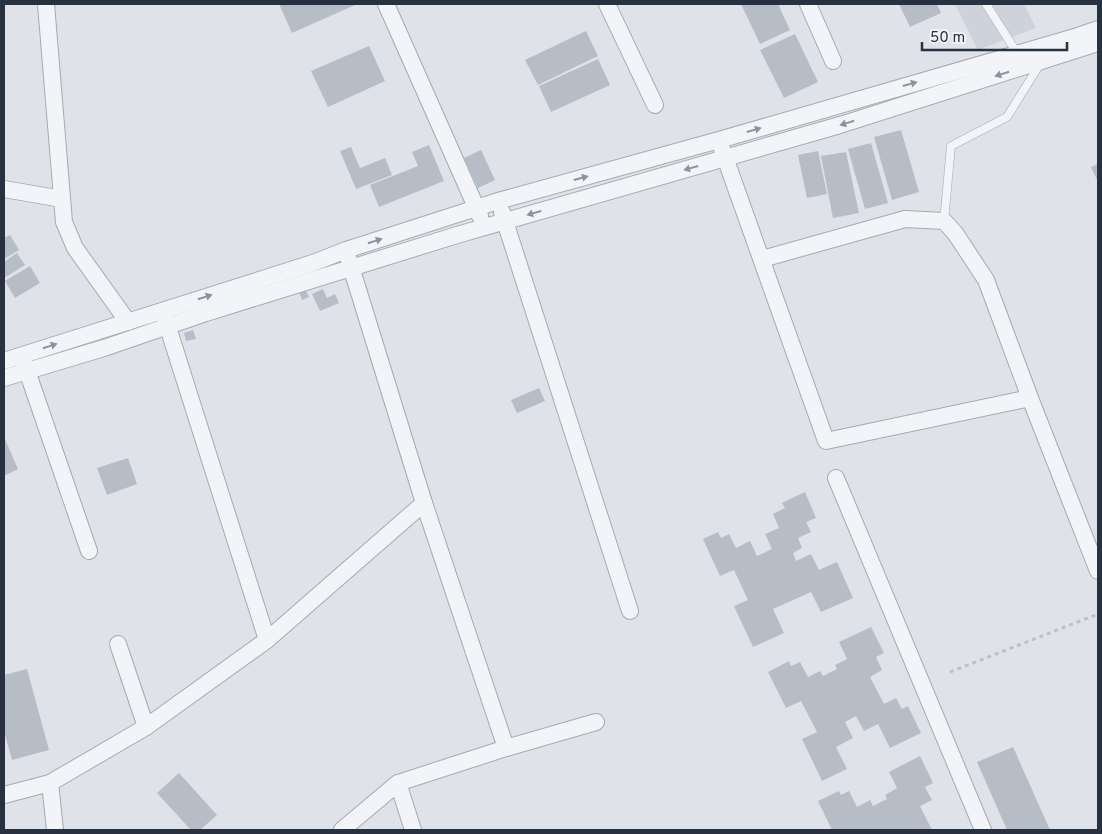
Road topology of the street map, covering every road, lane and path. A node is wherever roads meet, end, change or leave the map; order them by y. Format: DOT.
graph roads {
  1 [pos="46,4"];
  2 [pos="386,4"];
  3 [pos="607,4"];
  4 [pos="808,4"];
  5 [pos="986,4"];
  6 [pos="1098,29"];
  7 [pos="1098,43"];
  8 [pos="1017,53"];
  9 [pos="833,60"];
  10 [pos="1041,61"];
  11 [pos="655,105"];
  12 [pos="719,140"];
  13 [pos="726,158"];
  14 [pos="4,189"];
  15 [pos="62,199"];
  16 [pos="498,201"];
  17 [pos="477,207"];
  18 [pos="505,221"];
  19 [pos="944,221"];
  20 [pos="485,227"];
  21 [pos="346,250"];
  22 [pos="762,259"];
  23 [pos="352,268"];
  24 [pos="165,318"];
  25 [pos="128,322"];
  26 [pos="4,361"];
  27 [pos="24,363"];
  28 [pos="4,378"];
  29 [pos="1030,398"];
  30 [pos="836,478"];
  31 [pos="424,503"];
  32 [pos="89,551"];
  33 [pos="1098,570"];
  34 [pos="630,611"];
  35 [pos="1098,614"];
  36 [pos="267,640"];
  37 [pos="118,644"];
  38 [pos="950,672"];
  39 [pos="596,722"];
  40 [pos="146,727"];
  41 [pos="506,748"];
  42 [pos="50,783"];
  43 [pos="398,783"];
  44 [pos="4,795"];
  45 [pos="55,830"];
  46 [pos="342,830"];
  47 [pos="413,830"];
  48 [pos="983,830"];
  1 -- 15 [label="street"];
  2 -- 17 [label="street"];
  3 -- 11 [label="street"];
  4 -- 9 [label="street"];
  5 -- 8 [label="lane"];
  6 -- 8 [label="street"];
  7 -- 10 [label="street"];
  12 -- 8 [label="street, one-way"];
  10 -- 13 [label="street, one-way"];
  10 -- 19 [label="lane"];
  12 -- 13 [label="street"];
  16 -- 12 [label="street, one-way"];
  13 -- 18 [label="street, one-way"];
  13 -- 22 [label="street"];
  14 -- 15 [label="street"];
  15 -- 25 [label="street"];
  16 -- 17 [label="street"];
  16 -- 18 [label="street"];
  17 -- 20 [label="street"];
  21 -- 17 [label="street, one-way"];
  18 -- 20 [label="street"];
  18 -- 34 [label="street"];
  19 -- 22 [label="street"];
  19 -- 29 [label="street"];
  20 -- 23 [label="street"];
  21 -- 23 [label="street"];
  24 -- 21 [label="street, one-way"];
  22 -- 29 [label="street"];
  23 -- 24 [label="street"];
  23 -- 31 [label="street"];
  24 -- 25 [label="street"];
  24 -- 27 [label="street"];
  24 -- 36 [label="street"];
  27 -- 25 [label="street, one-way"];
  26 -- 27 [label="street"];
  27 -- 28 [label="street"];
  27 -- 32 [label="street"];
  29 -- 33 [label="street"];
  30 -- 48 [label="street"];
  31 -- 36 [label="street"];
  31 -- 41 [label="street"];
  35 -- 38 [label="path"];
  36 -- 40 [label="street"];
  37 -- 40 [label="street"];
  39 -- 41 [label="street"];
  40 -- 42 [label="street"];
  41 -- 43 [label="street"];
  42 -- 44 [label="street"];
  42 -- 45 [label="street"];
  43 -- 46 [label="street"];
  43 -- 47 [label="street"];
}
